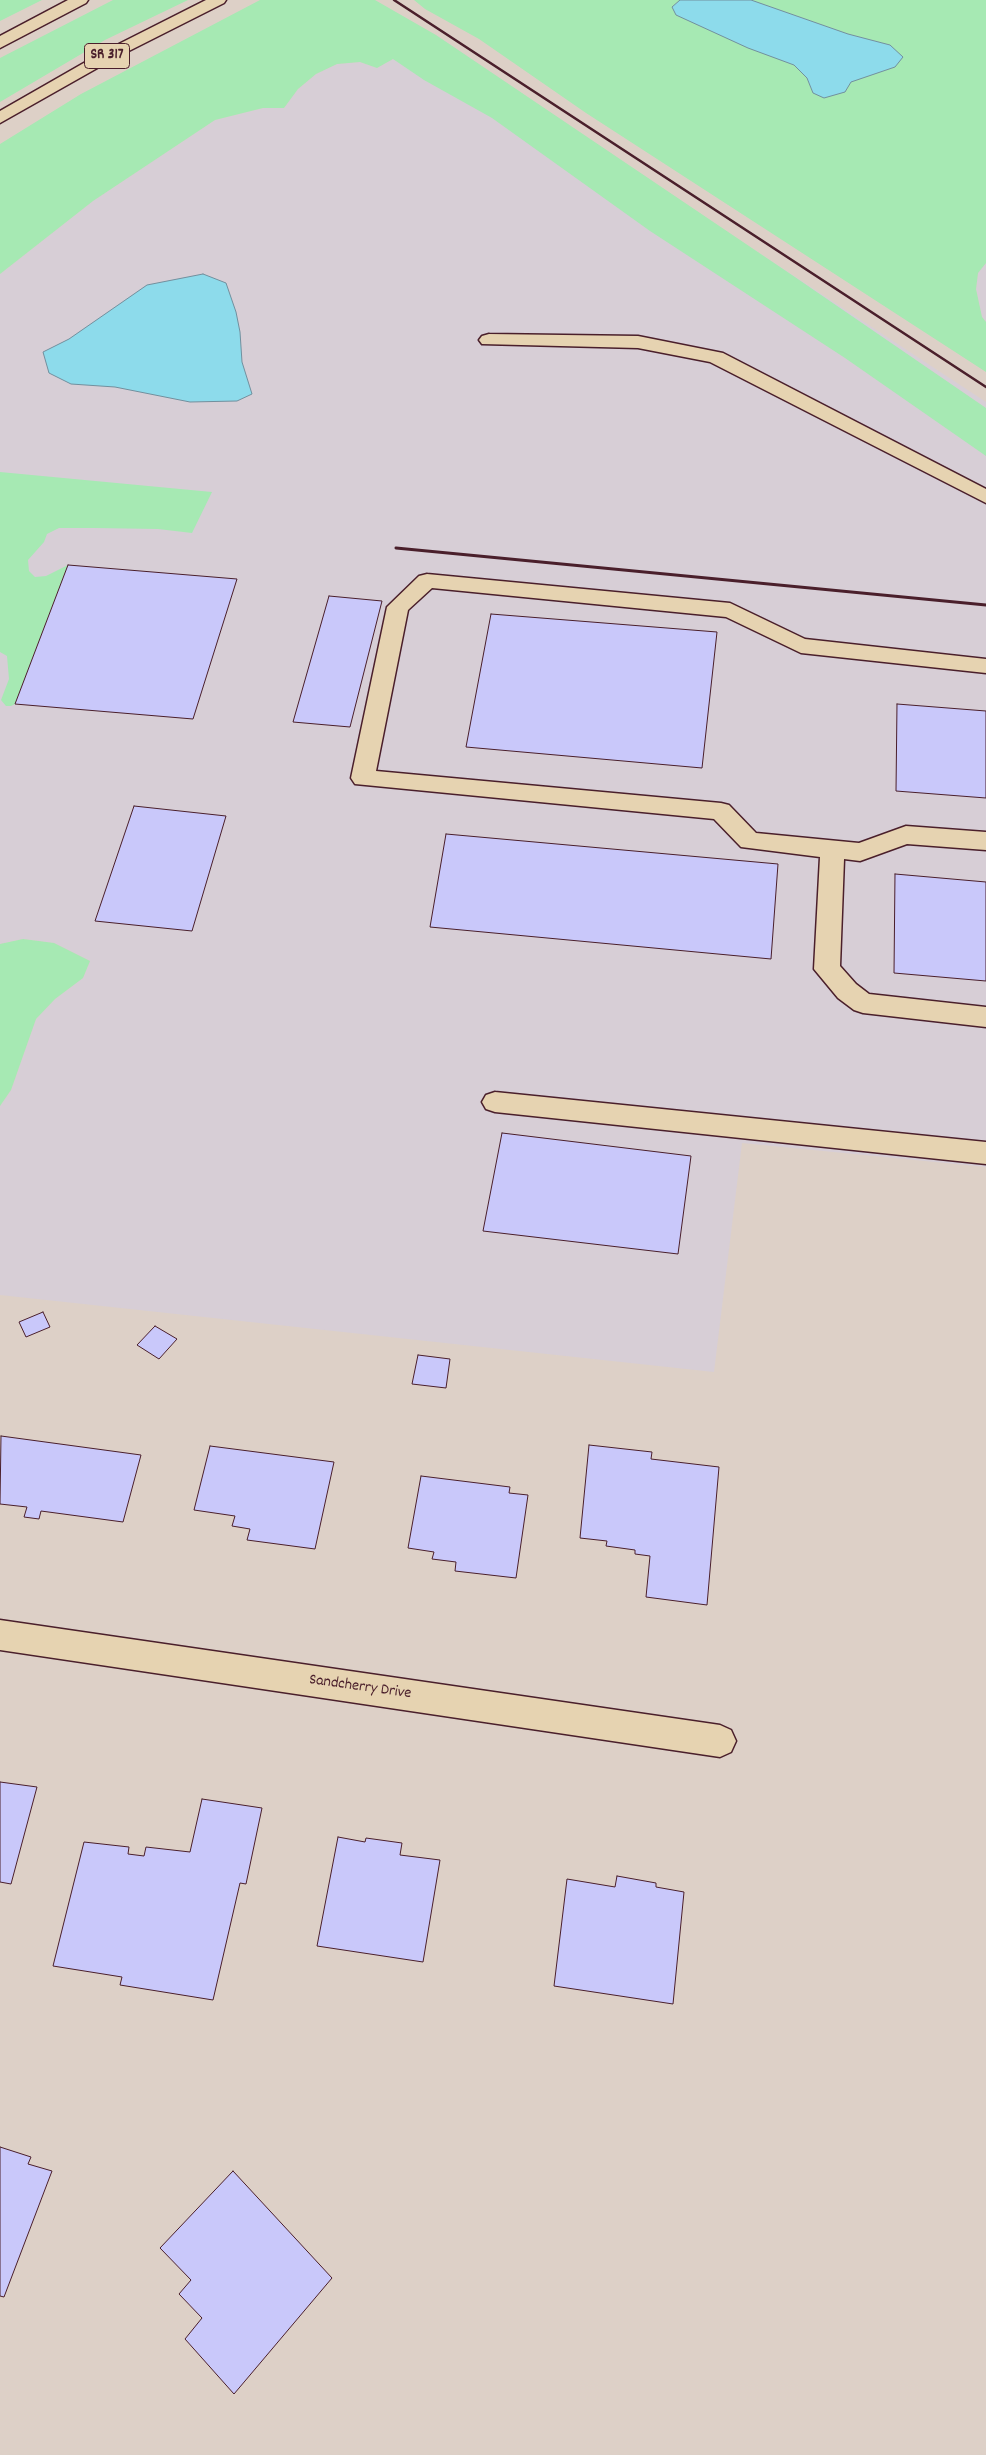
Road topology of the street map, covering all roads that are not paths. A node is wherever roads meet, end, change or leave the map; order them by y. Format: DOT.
graph roads {
  1 [pos="80,0"];
  2 [pos="218,0"];
  3 [pos="0,43"];
  4 [pos="0,118"];
  5 [pos="489,340"];
  6 [pos="986,497"];
  7 [pos="986,666"];
  8 [pos="986,841"];
  9 [pos="832,849"];
  10 [pos="986,1017"];
  11 [pos="495,1102"];
  12 [pos="986,1153"];
  13 [pos="0,1635"];
  14 [pos="720,1741"];
  1 -- 3 [label="main road"];
  2 -- 4 [label="main road, SR 317"];
  5 -- 6 [label="main road"];
  7 -- 9 [label="main road"];
  8 -- 9 [label="main road"];
  9 -- 10 [label="main road"];
  11 -- 12 [label="main road"];
  13 -- 14 [label="main road, Sandcherry Drive"];
}
